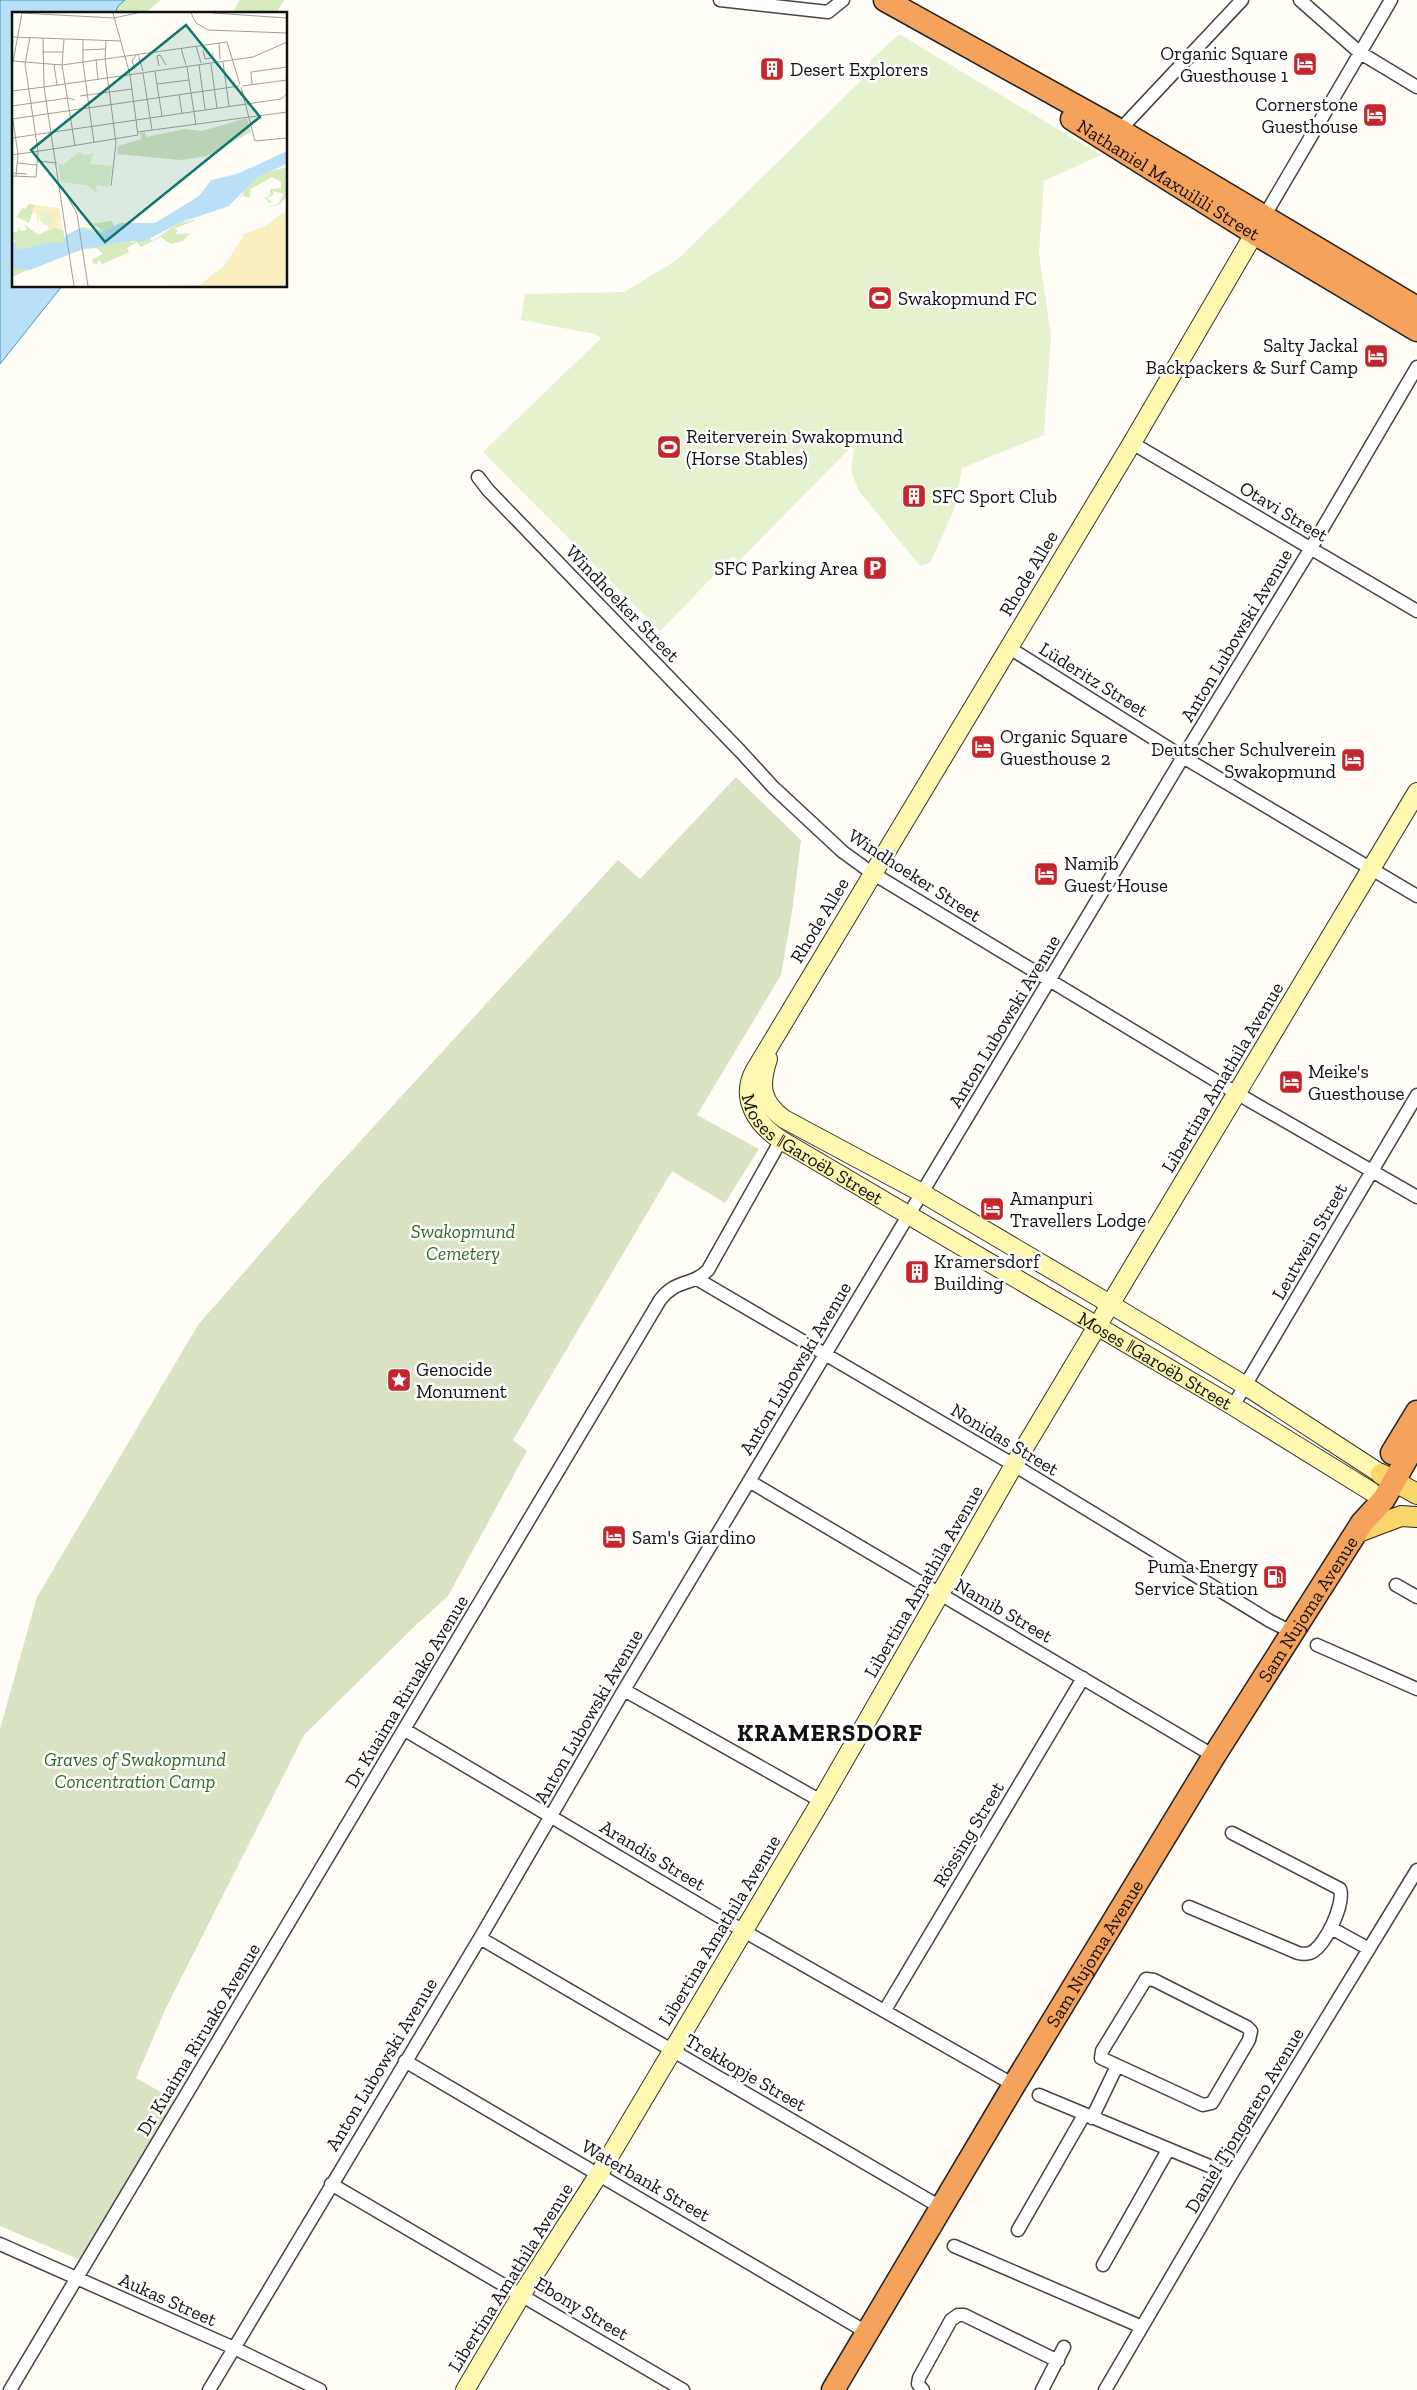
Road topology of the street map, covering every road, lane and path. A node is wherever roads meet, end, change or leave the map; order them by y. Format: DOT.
graph roads {
  1 [pos="720,0"];
  2 [pos="843,0"];
  3 [pos="885,0"];
  4 [pos="1242,0"];
  5 [pos="1300,0"];
  6 [pos="1391,0"];
  7 [pos="1359,52"];
  8 [pos="1417,87"];
  9 [pos="1114,136"];
  10 [pos="1259,224"];
  11 [pos="1417,308"];
  12 [pos="1417,330"];
  13 [pos="1417,367"];
  14 [pos="1132,442"];
  15 [pos="478,477"];
  16 [pos="1311,548"];
  17 [pos="1417,611"];
  18 [pos="1008,647"];
  19 [pos="1183,757"];
  20 [pos="1417,792"];
  21 [pos="1370,868"];
  22 [pos="872,873"];
  23 [pos="1417,896"];
  24 [pos="1050,982"];
  25 [pos="775,1037"];
  26 [pos="1238,1094"];
  27 [pos="1417,1095"];
  28 [pos="781,1140"];
  29 [pos="1372,1171"];
  30 [pos="922,1193"];
  31 [pos="1417,1197"];
  32 [pos="908,1214"];
  33 [pos="697,1279"];
  34 [pos="1110,1304"];
  35 [pos="1098,1326"];
  36 [pos="825,1355"];
  37 [pos="1246,1386"];
  38 [pos="1233,1406"];
  39 [pos="1417,1412"];
  40 [pos="1417,1440"];
  41 [pos="1014,1465"];
  42 [pos="749,1481"];
  43 [pos="1382,1487"];
  44 [pos="1417,1494"];
  45 [pos="1417,1516"];
  46 [pos="1359,1528"];
  47 [pos="1396,1585"];
  48 [pos="941,1595"];
  49 [pos="1417,1596"];
  50 [pos="1292,1632"];
  51 [pos="1317,1645"];
  52 [pos="1083,1678"];
  53 [pos="1417,1689"];
  54 [pos="624,1690"];
  55 [pos="405,1730"];
  56 [pos="1214,1756"];
  57 [pos="821,1801"];
  58 [pos="551,1817"];
  59 [pos="1232,1833"];
  60 [pos="1417,1870"];
  61 [pos="1189,1907"];
  62 [pos="1331,1928"];
  63 [pos="742,1930"];
  64 [pos="480,1938"];
  65 [pos="1369,1949"];
  66 [pos="885,2010"];
  67 [pos="673,2050"];
  68 [pos="405,2061"];
  69 [pos="1117,2066"];
  70 [pos="1014,2085"];
  71 [pos="1039,2095"];
  72 [pos="1088,2116"];
  73 [pos="1168,2150"];
  74 [pos="599,2174"];
  75 [pos="1231,2175"];
  76 [pos="331,2184"];
  77 [pos="942,2208"];
  78 [pos="1018,2230"];
  79 [pos="0,2244"];
  80 [pos="954,2246"];
  81 [pos="1103,2265"];
  82 [pos="76,2279"];
  83 [pos="522,2294"];
  84 [pos="1142,2327"];
  85 [pos="868,2333"];
  86 [pos="1064,2347"];
  87 [pos="234,2348"];
  88 [pos="1058,2361"];
  89 [pos="10,2390"];
  90 [pos="209,2390"];
  91 [pos="320,2390"];
  92 [pos="465,2390"];
  93 [pos="683,2390"];
  94 [pos="833,2390"];
  95 [pos="923,2390"];
  96 [pos="1042,2390"];
  97 [pos="1105,2390"];
  1 -- 2 [label="street"];
  3 -- 9 [label="highway, Nathaniel Maxuilili Street"];
  4 -- 9 [label="street"];
  5 -- 7 [label="street"];
  6 -- 7 [label="street, Rhode Allee"];
  7 -- 8 [label="street"];
  7 -- 10 [label="street, Rhode Allee"];
  9 -- 10 [label="highway, Nathaniel Maxuilili Street"];
  10 -- 11 [label="highway, Nathaniel Maxuilili Street"];
  10 -- 12 [label="highway, Nathaniel Maxuilili Street"];
  10 -- 14 [label="main road, Rhode Allee"];
  13 -- 16 [label="street, Anton Lubowski Avenue"];
  14 -- 16 [label="street, Otavi Street"];
  14 -- 18 [label="main road, Rhode Allee"];
  15 -- 22 [label="street, Windhoeker Street"];
  16 -- 17 [label="street, Otavi Street"];
  16 -- 19 [label="street, Anton Lubowski Avenue"];
  18 -- 19 [label="street, Lüderitz Street"];
  18 -- 22 [label="main road, Rhode Allee"];
  19 -- 21 [label="street, Lüderitz Street"];
  19 -- 24 [label="street, Anton Lubowski Avenue"];
  20 -- 21 [label="main road, Libertina Amathila Avenue"];
  21 -- 23 [label="street, Lüderitz Street"];
  21 -- 26 [label="main road, Libertina Amathila Avenue"];
  22 -- 24 [label="street, Windhoeker Street"];
  22 -- 25 [label="main road, Rhode Allee"];
  24 -- 26 [label="street, Windhoeker Street"];
  24 -- 30 [label="street, Anton Lubowski Avenue"];
  25 -- 28 [label="main road, Moses ǁGaroëb Street"];
  25 -- 30 [label="main road, Moses ǁGaroëb Street"];
  26 -- 29 [label="street, Windhoeker Street"];
  26 -- 34 [label="main road, Libertina Amathila Avenue"];
  27 -- 29 [label="street, Leutwein Street"];
  28 -- 32 [label="main road, Moses ǁGaroëb Street"];
  28 -- 33 [label="street, Dr Kuaima Riruako Avenue"];
  29 -- 31 [label="street, Windhoeker Street"];
  29 -- 37 [label="street, Leutwein Street"];
  30 -- 32 [label="street, Anton Lubowski Avenue"];
  30 -- 34 [label="main road, Moses ǁGaroëb Street"];
  32 -- 35 [label="main road, Moses ǁGaroëb Street"];
  32 -- 36 [label="street, Anton Lubowski Avenue"];
  33 -- 36 [label="street, Nonidas Street"];
  33 -- 55 [label="street, Dr Kuaima Riruako Avenue"];
  34 -- 35 [label="main road, Libertina Amathila Avenue"];
  34 -- 37 [label="main road, Moses ǁGaroëb Street"];
  35 -- 38 [label="main road, Moses ǁGaroëb Street"];
  35 -- 41 [label="main road, Libertina Amathila Avenue"];
  36 -- 41 [label="street, Nonidas Street"];
  36 -- 42 [label="street, Anton Lubowski Avenue"];
  37 -- 38 [label="street, Leutwein Street"];
  37 -- 43 [label="main road, Moses ǁGaroëb Street"];
  38 -- 43 [label="main road, Moses ǁGaroëb Street"];
  39 -- 43 [label="highway, Sam Nujoma Avenue"];
  40 -- 43 [label="highway, Sam Nujoma Avenue"];
  41 -- 48 [label="main road, Libertina Amathila Avenue"];
  41 -- 50 [label="street, Nonidas Street"];
  42 -- 48 [label="street, Namib Street"];
  42 -- 54 [label="street, Anton Lubowski Avenue"];
  43 -- 44 [label="main road, Moses ǁGaroëb Street"];
  43 -- 45 [label="main road, Moses ǁGaroëb Street"];
  43 -- 46 [label="highway, Sam Nujoma Avenue"];
  45 -- 46 [label="main road"];
  46 -- 50 [label="highway, Sam Nujoma Avenue"];
  47 -- 49 [label="street"];
  48 -- 52 [label="street, Namib Street"];
  48 -- 57 [label="main road, Libertina Amathila Avenue"];
  50 -- 56 [label="highway, Sam Nujoma Avenue"];
  51 -- 53 [label="street"];
  52 -- 56 [label="street, Namib Street"];
  52 -- 66 [label="street, Rössing Street"];
  54 -- 57 [label="street"];
  54 -- 58 [label="street, Anton Lubowski Avenue"];
  55 -- 58 [label="street, Arandis Street"];
  55 -- 82 [label="street, Dr Kuaima Riruako Avenue"];
  56 -- 70 [label="highway, Sam Nujoma Avenue"];
  57 -- 63 [label="main road, Libertina Amathila Avenue"];
  58 -- 63 [label="street, Arandis Street"];
  58 -- 64 [label="street, Anton Lubowski Avenue"];
  59 -- 62 [label="street"];
  60 -- 65 [label="street, Daniel Tjongarero Avenue"];
  61 -- 62 [label="street"];
  62 -- 65 [label="street"];
  63 -- 66 [label="street, Arandis Street"];
  63 -- 67 [label="main road, Libertina Amathila Avenue"];
  64 -- 67 [label="street, Trekkopje Street"];
  64 -- 68 [label="street, Anton Lubowski Avenue"];
  65 -- 75 [label="street, Daniel Tjongarero Avenue"];
  66 -- 70 [label="street, Arandis Street"];
  67 -- 74 [label="main road, Libertina Amathila Avenue"];
  67 -- 77 [label="street, Trekkopje Street"];
  68 -- 74 [label="street, Waterbank Street"];
  68 -- 76 [label="street, Anton Lubowski Avenue"];
  69 -- 69 [label="street"];
  69 -- 72 [label="street"];
  70 -- 77 [label="highway, Sam Nujoma Avenue"];
  71 -- 72 [label="street"];
  72 -- 73 [label="street"];
  72 -- 78 [label="street"];
  73 -- 75 [label="street"];
  73 -- 81 [label="street"];
  74 -- 83 [label="main road, Libertina Amathila Avenue"];
  74 -- 85 [label="street, Waterbank Street"];
  75 -- 84 [label="street, Daniel Tjongarero Avenue"];
  76 -- 83 [label="street, Ebony Street"];
  76 -- 87 [label="street, Anton Lubowski Avenue"];
  77 -- 85 [label="highway, Sam Nujoma Avenue"];
  79 -- 82 [label="street, Aukas Street"];
  80 -- 84 [label="street"];
  82 -- 87 [label="street, Aukas Street"];
  82 -- 89 [label="street, Dr Kuaima Riruako Avenue"];
  83 -- 92 [label="main road, Libertina Amathila Avenue"];
  83 -- 93 [label="street, Ebony Street"];
  84 -- 97 [label="street, Daniel Tjongarero Avenue"];
  85 -- 94 [label="highway, Sam Nujoma Avenue"];
  86 -- 88 [label="street"];
  87 -- 90 [label="street, Anton Lubowski Avenue"];
  87 -- 91 [label="street, Aukas Street"];
  88 -- 95 [label="street"];
  88 -- 96 [label="street"];
}
